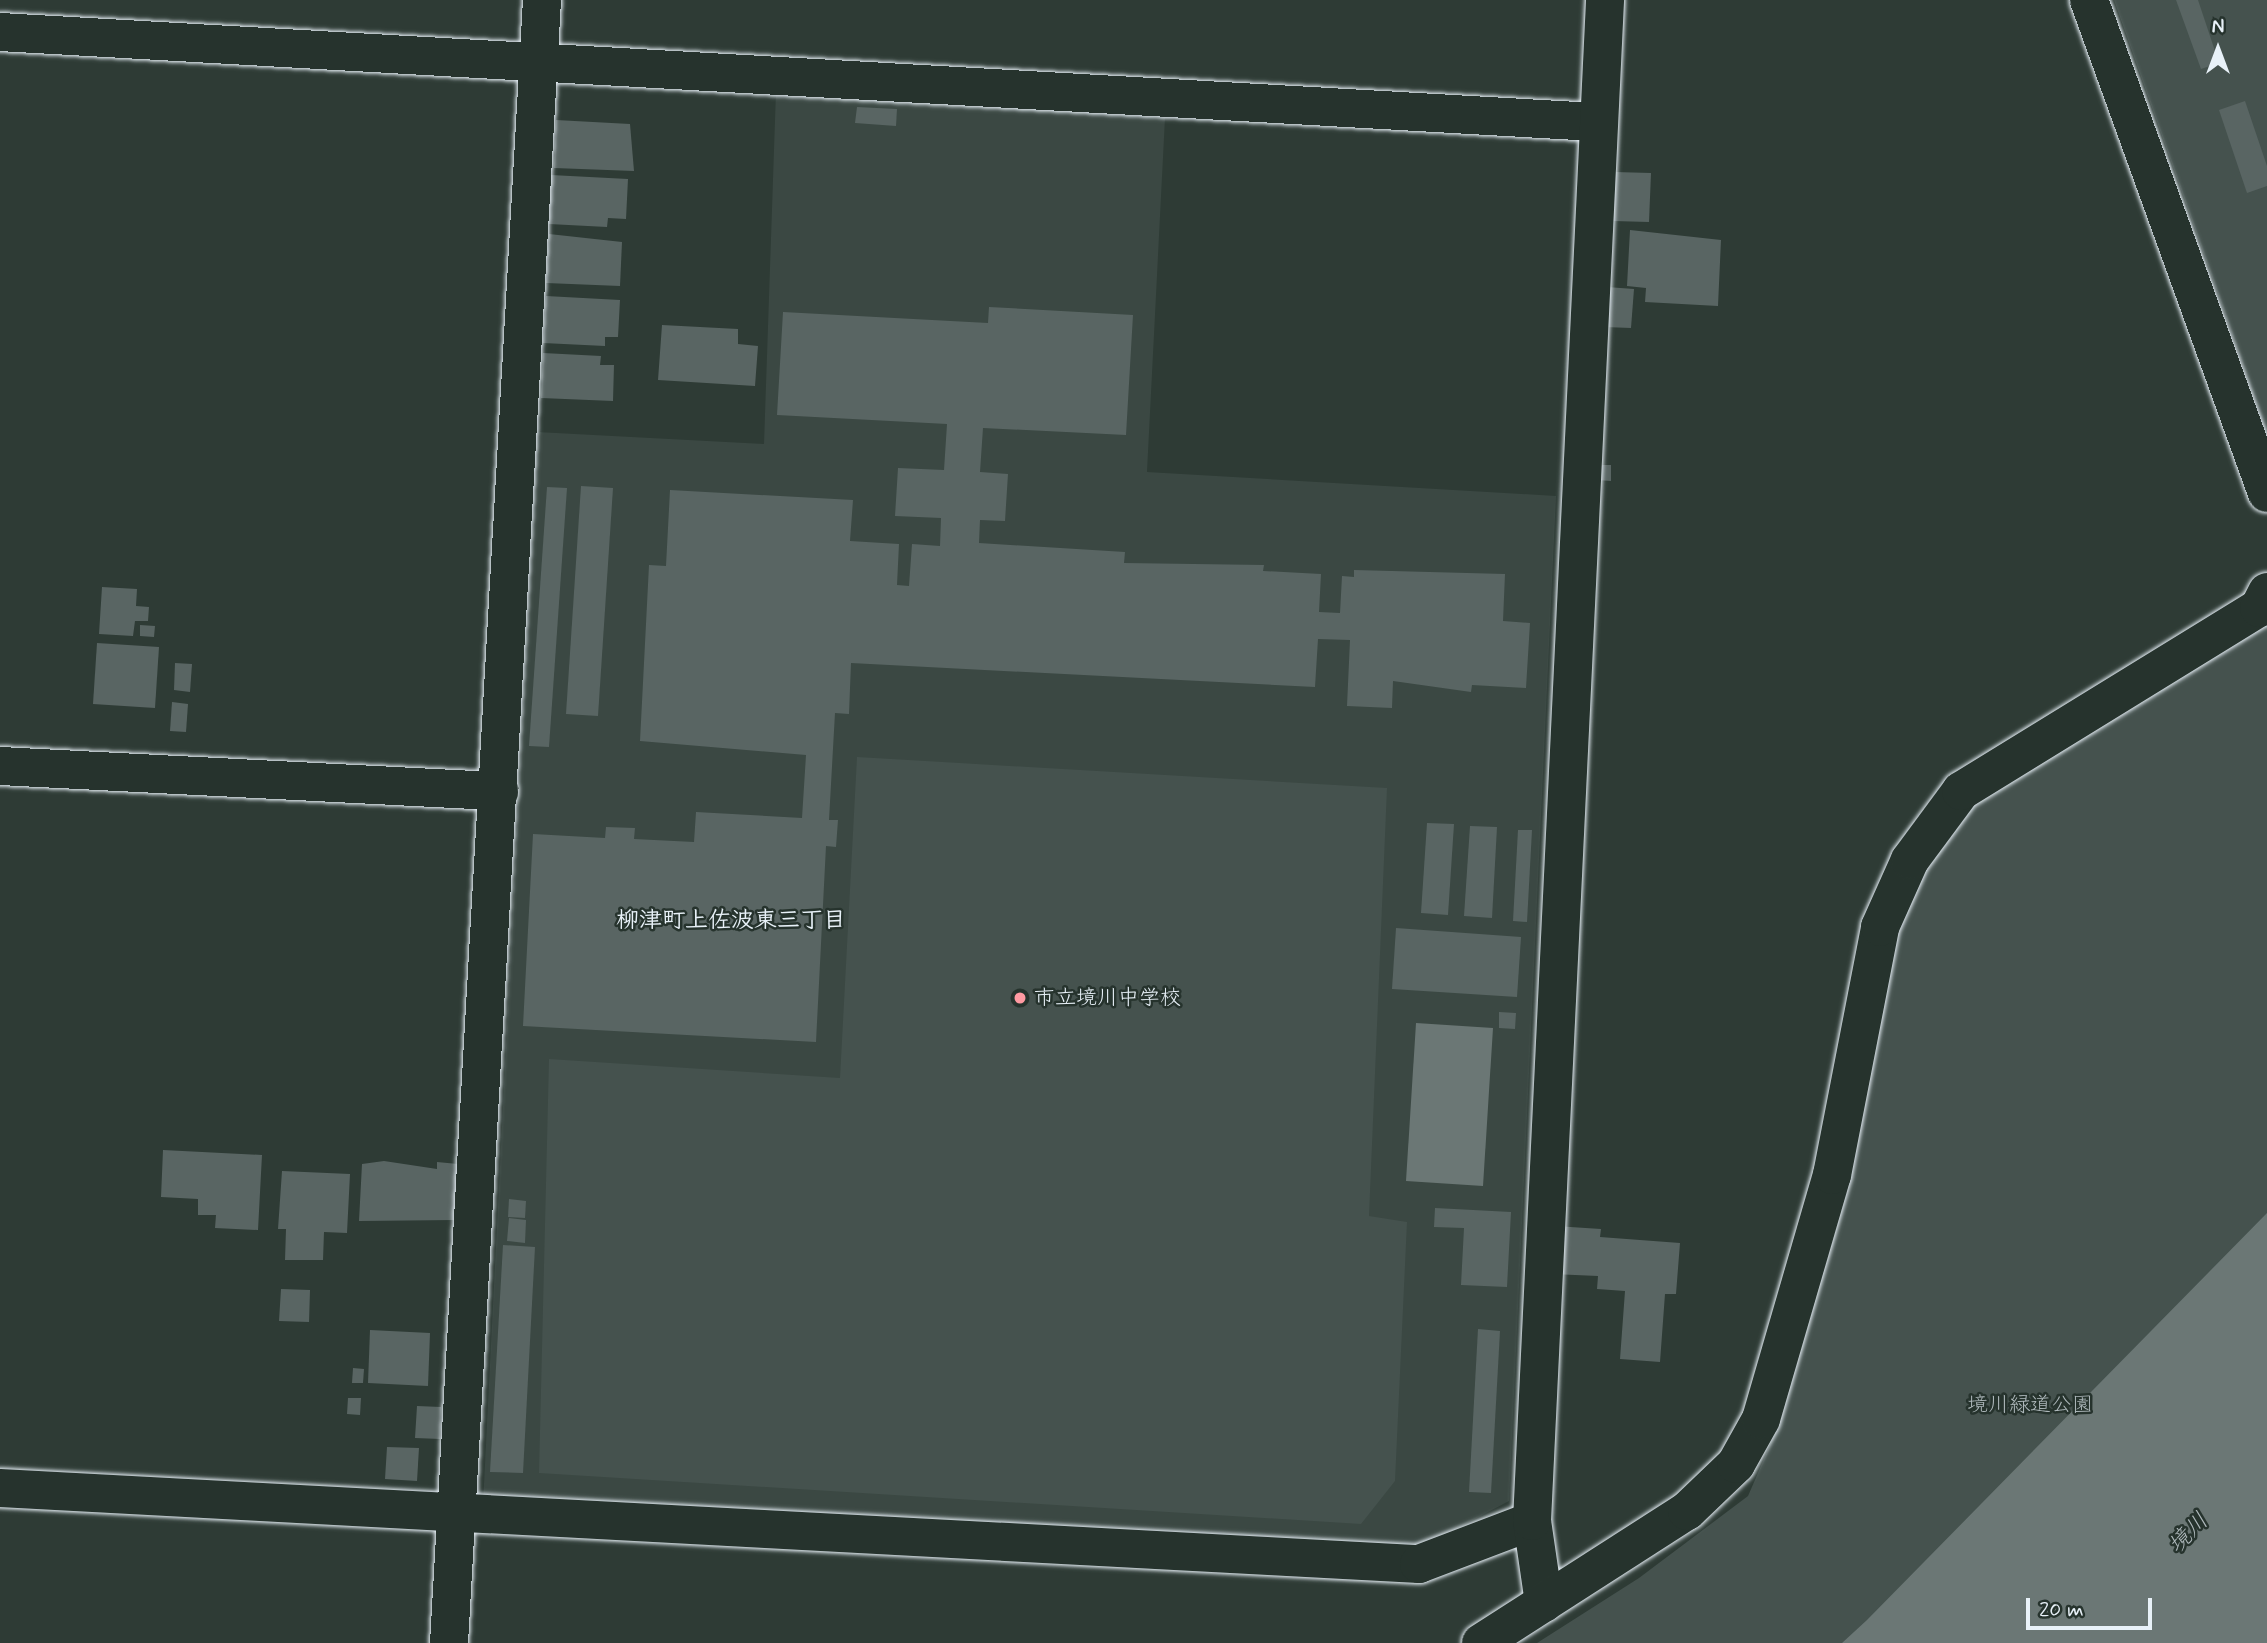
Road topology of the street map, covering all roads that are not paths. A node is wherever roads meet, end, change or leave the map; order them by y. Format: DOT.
graph roads {
  1 [pos="542,0"];
  2 [pos="1605,0"];
  3 [pos="2089,0"];
  4 [pos="0,32"];
  5 [pos="538,63"];
  6 [pos="1597,122"];
  7 [pos="2267,493"];
  8 [pos="2267,593"];
  9 [pos="0,766"];
  10 [pos="499,791"];
  11 [pos="0,1488"];
  12 [pos="457,1512"];
  13 [pos="1532,1521"];
  14 [pos="1544,1603"];
  15 [pos="449,1643"];
  16 [pos="1481,1643"];
  1 -- 5 [label="street"];
  2 -- 6 [label="street"];
  3 -- 7 [label="street"];
  4 -- 5 [label="street"];
  5 -- 6 [label="street"];
  5 -- 10 [label="street"];
  6 -- 13 [label="street"];
  8 -- 14 [label="street"];
  9 -- 10 [label="street"];
  10 -- 12 [label="street"];
  11 -- 12 [label="street"];
  12 -- 13 [label="street"];
  12 -- 15 [label="street"];
  13 -- 14 [label="street"];
  14 -- 16 [label="street"];
}
